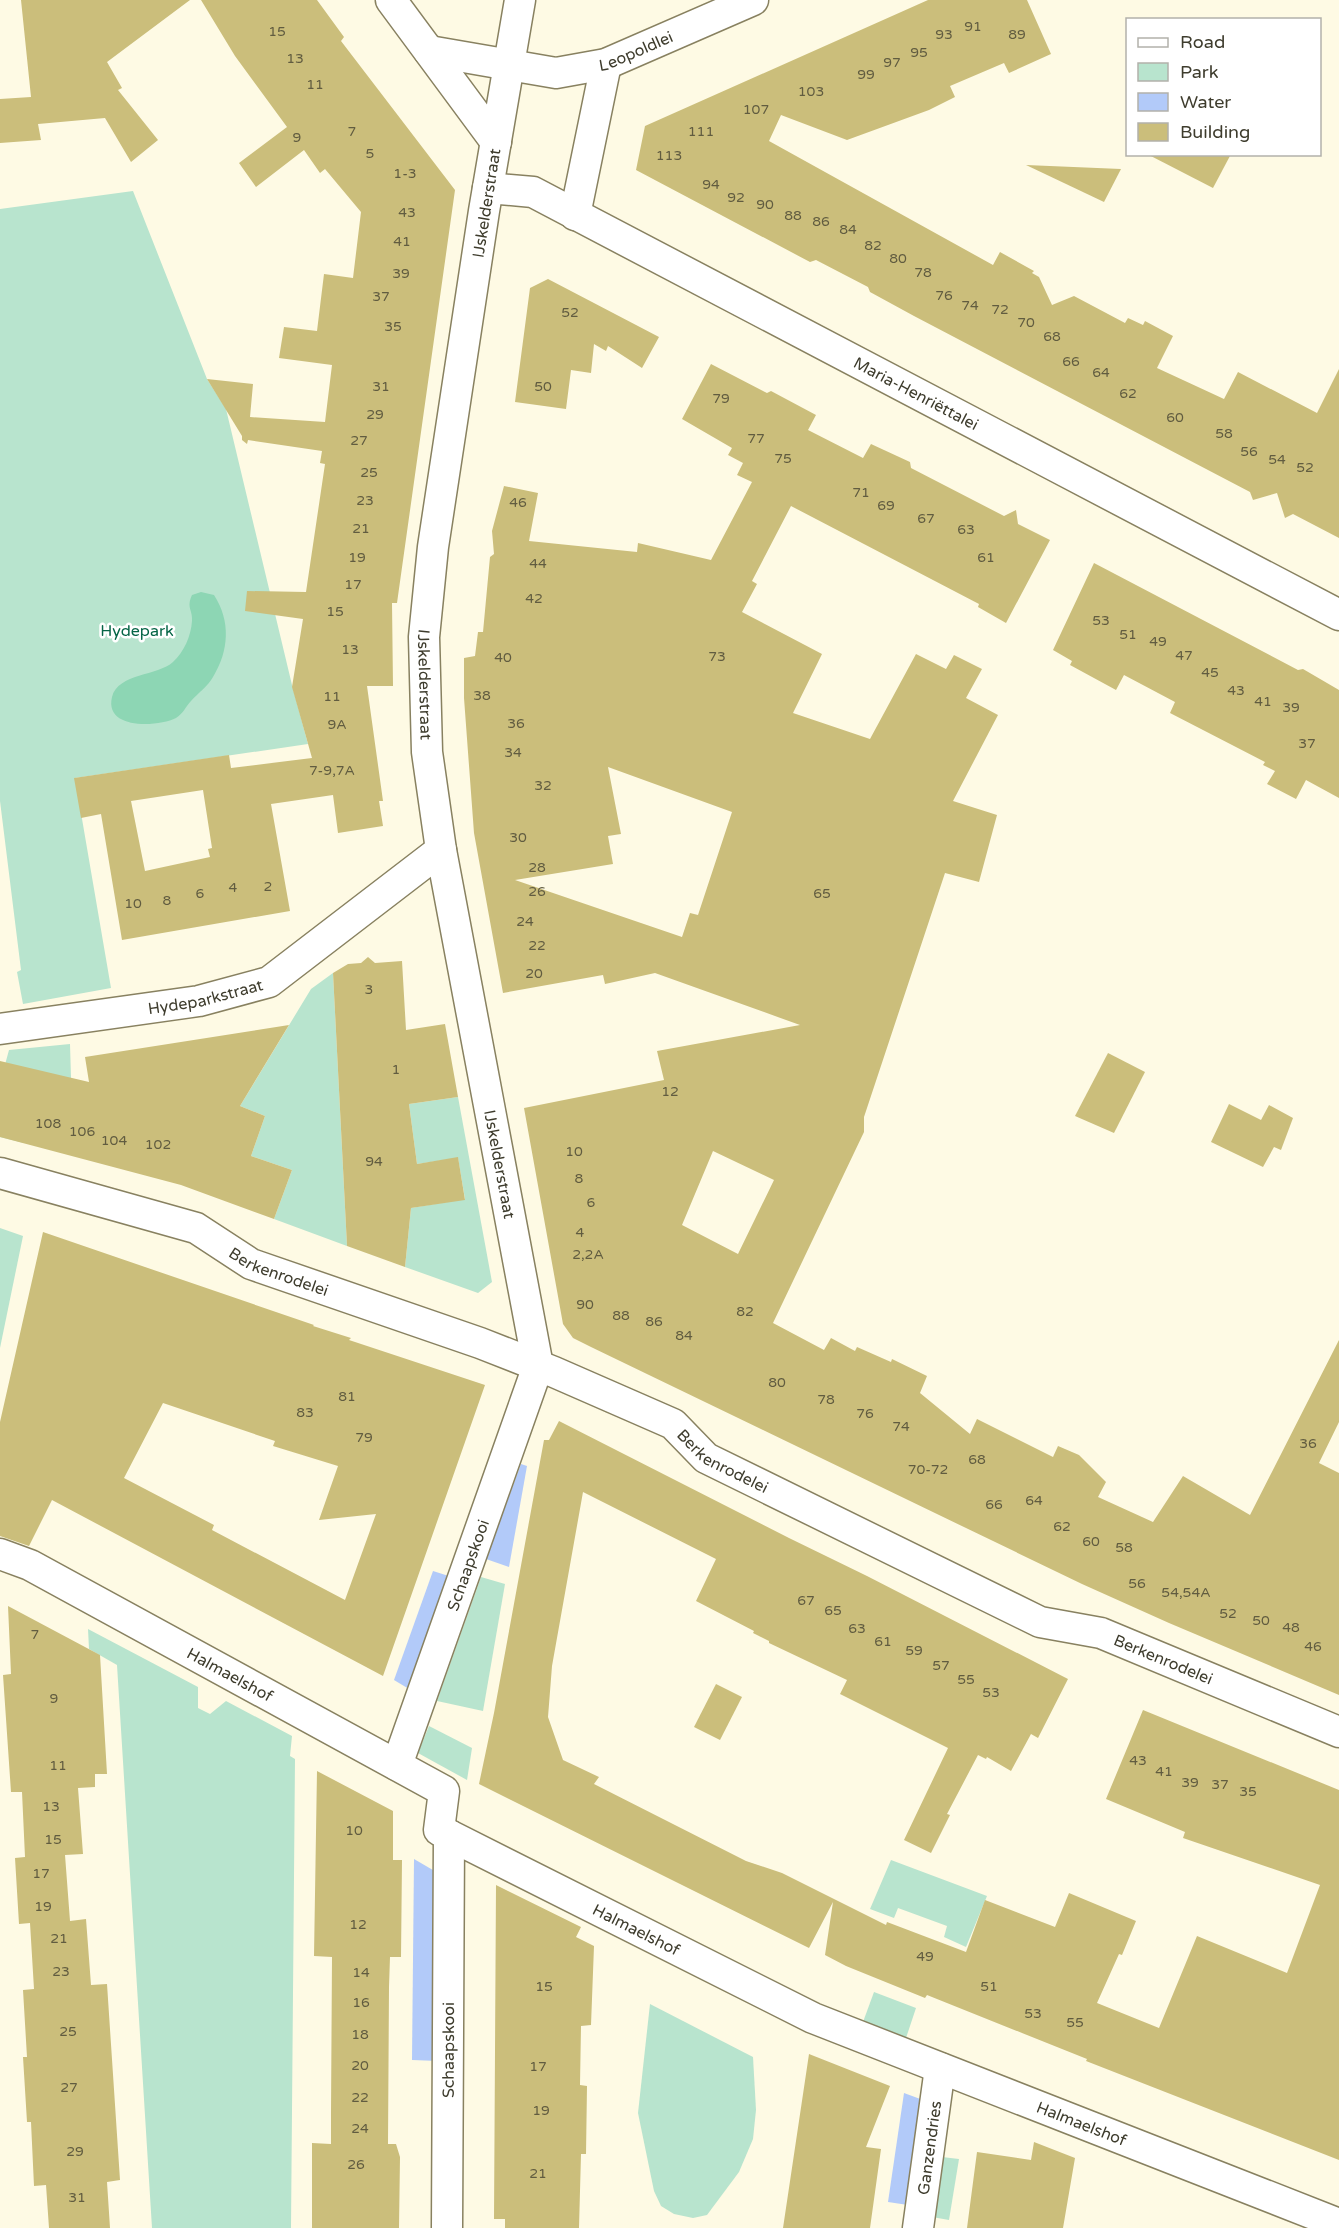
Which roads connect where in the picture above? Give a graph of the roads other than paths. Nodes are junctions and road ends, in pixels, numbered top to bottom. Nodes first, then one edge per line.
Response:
1 (391, 0) edge
2 (520, 0) edge
3 (753, 0) edge
4 (429, 51) junction
5 (606, 64) junction
6 (509, 65) junction
7 (496, 142) junction
8 (488, 188) junction
9 (575, 215) junction
10 (1339, 615) edge
11 (441, 850) junction
12 (0, 1029) edge
13 (0, 1173) edge
14 (538, 1366) junction
15 (0, 1554) edge
16 (1339, 1732) edge
17 (397, 1765) junction
18 (449, 1835) junction
19 (940, 2068) junction
20 (1339, 2224) edge
21 (447, 2228) edge
22 (918, 2228) edge

1 - 4 street
2 - 6 street, IJskelderstraat
3 - 5 street, Leopoldlei
4 - 6 street, Leopoldlei
4 - 7 street
5 - 6 street, Leopoldlei
5 - 9 street
6 - 7 street, IJskelderstraat
7 - 8 street, IJskelderstraat
8 - 9 street, Maria-Henriëttalei
8 - 11 street, IJskelderstraat
9 - 10 street, Maria-Henriëttalei
11 - 12 street, Hydeparkstraat
11 - 14 street, IJskelderstraat
13 - 14 street, Berkenrodelei
14 - 16 street, Berkenrodelei
14 - 17 street, Schaapskooi
15 - 17 street, Halmaelshof
17 - 18 street, Halmaelshof
18 - 19 street, Halmaelshof
18 - 21 street, Schaapskooi
19 - 20 street, Halmaelshof
19 - 22 street, Ganzendries

